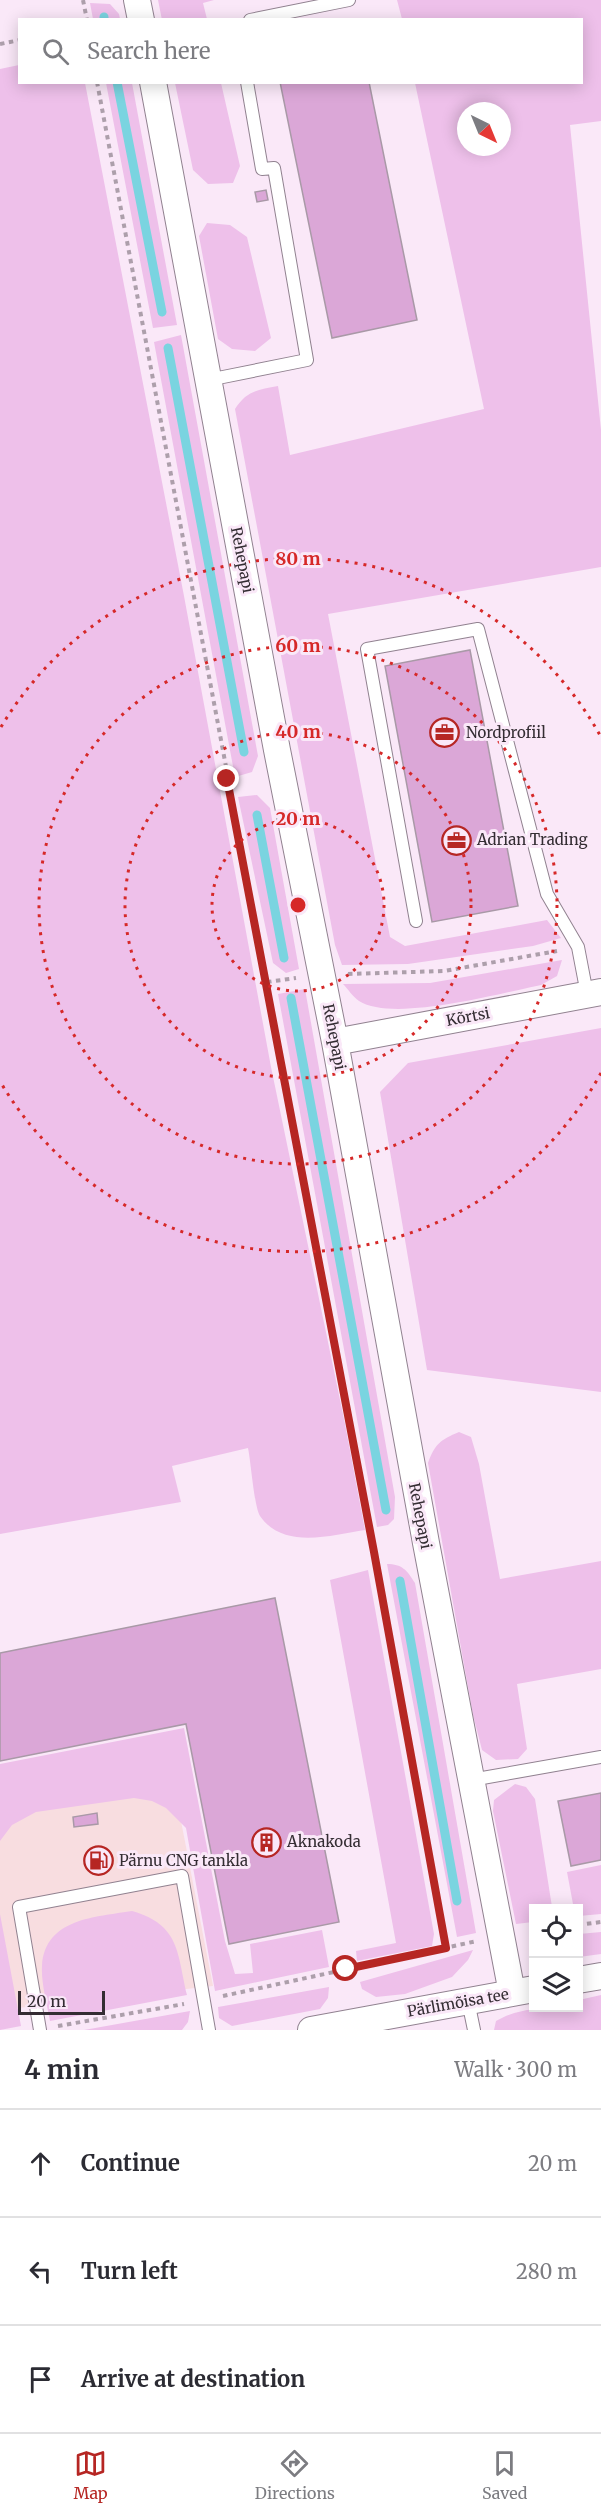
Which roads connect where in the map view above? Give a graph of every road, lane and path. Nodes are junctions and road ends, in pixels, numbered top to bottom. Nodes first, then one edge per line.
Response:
1 (83, 0) edge
2 (137, 0) edge
3 (349, 0) edge
4 (87, 18) edge
5 (141, 18) edge
6 (260, 18) edge
7 (18, 40) edge
8 (0, 44) edge
9 (97, 84) edge
10 (153, 84) edge
11 (247, 84) edge
12 (208, 380) junction
13 (416, 921) dead end
14 (578, 948) junction
15 (363, 975) dead end
16 (594, 993) edge
17 (335, 1042) junction
18 (601, 1757) edge
19 (471, 1780) junction
20 (601, 1922) edge
21 (583, 1924) edge
22 (471, 1942) dead end
23 (446, 1948) junction
24 (601, 1976) edge
25 (583, 1979) edge
26 (523, 1991) edge
27 (203, 2001) junction
28 (468, 2001) junction
29 (395, 2022) edge
30 (40, 2029) edge
31 (209, 2030) edge
32 (311, 2030) edge
33 (474, 2030) edge

1 - 4 path
2 - 5 street
3 - 6 lane
7 - 8 path
9 - 23 path
10 - 12 street, Rehepapi
11 - 12 lane
12 - 17 street, Rehepapi
13 - 14 lane
14 - 15 path
14 - 16 lane
16 - 17 street, Kõrtsi
17 - 19 street, Rehepapi
18 - 19 lane
19 - 26 street, Rehepapi
20 - 21 path
22 - 23 path
23 - 27 path
24 - 25 street
26 - 28 street, Pärlimõisa tee
27 - 30 path
27 - 30 lane
27 - 31 lane
28 - 29 street, Pärlimõisa tee
28 - 33 lane
29 - 32 street, Pärlimõisa tee

